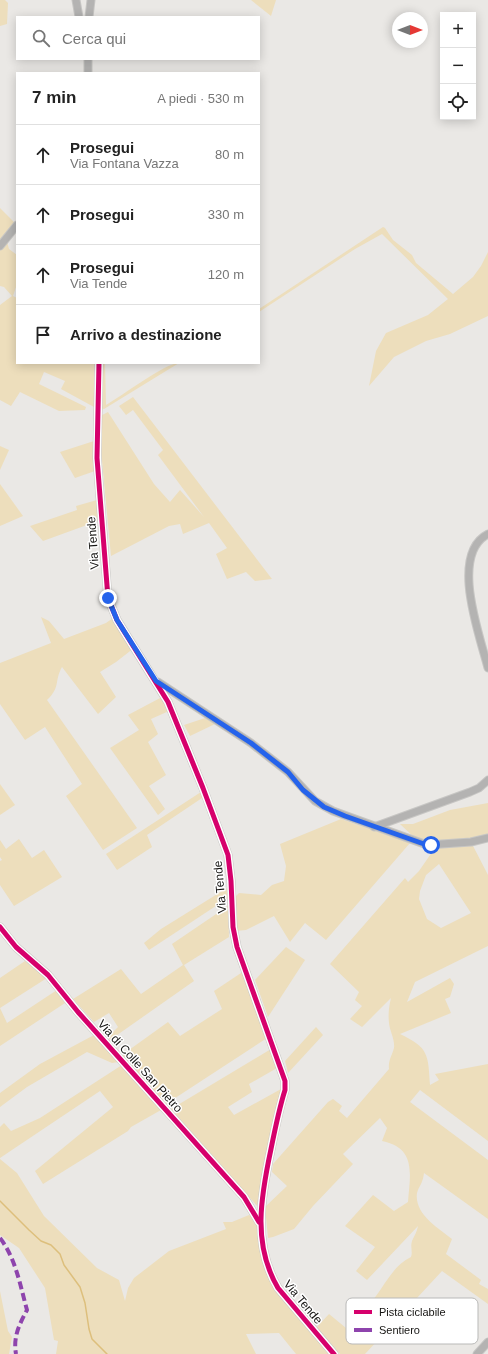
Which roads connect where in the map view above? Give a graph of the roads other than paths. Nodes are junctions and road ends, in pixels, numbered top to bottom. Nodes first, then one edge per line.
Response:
1 (76, 0) edge
2 (91, 0) edge
3 (79, 16) edge
4 (89, 16) edge
5 (88, 60) edge
6 (88, 72) edge
7 (16, 227) edge
8 (0, 246) edge
9 (100, 364) edge
10 (488, 534) edge
11 (488, 668) edge
12 (156, 681) junction
13 (488, 780) edge
14 (374, 827) junction
15 (488, 838) edge
16 (0, 927) edge
17 (260, 1224) junction
18 (488, 1342) edge
19 (334, 1354) edge
20 (477, 1354) edge

1 - 3 street
2 - 4 street
5 - 6 street
7 - 8 street
9 - 12 street, Via Tende
10 - 11 street
12 - 14 street
12 - 17 street, Via Tende
13 - 14 street
14 - 15 street
16 - 17 street, Via di Colle San Pietro
17 - 19 street, Via Tende
18 - 20 street

